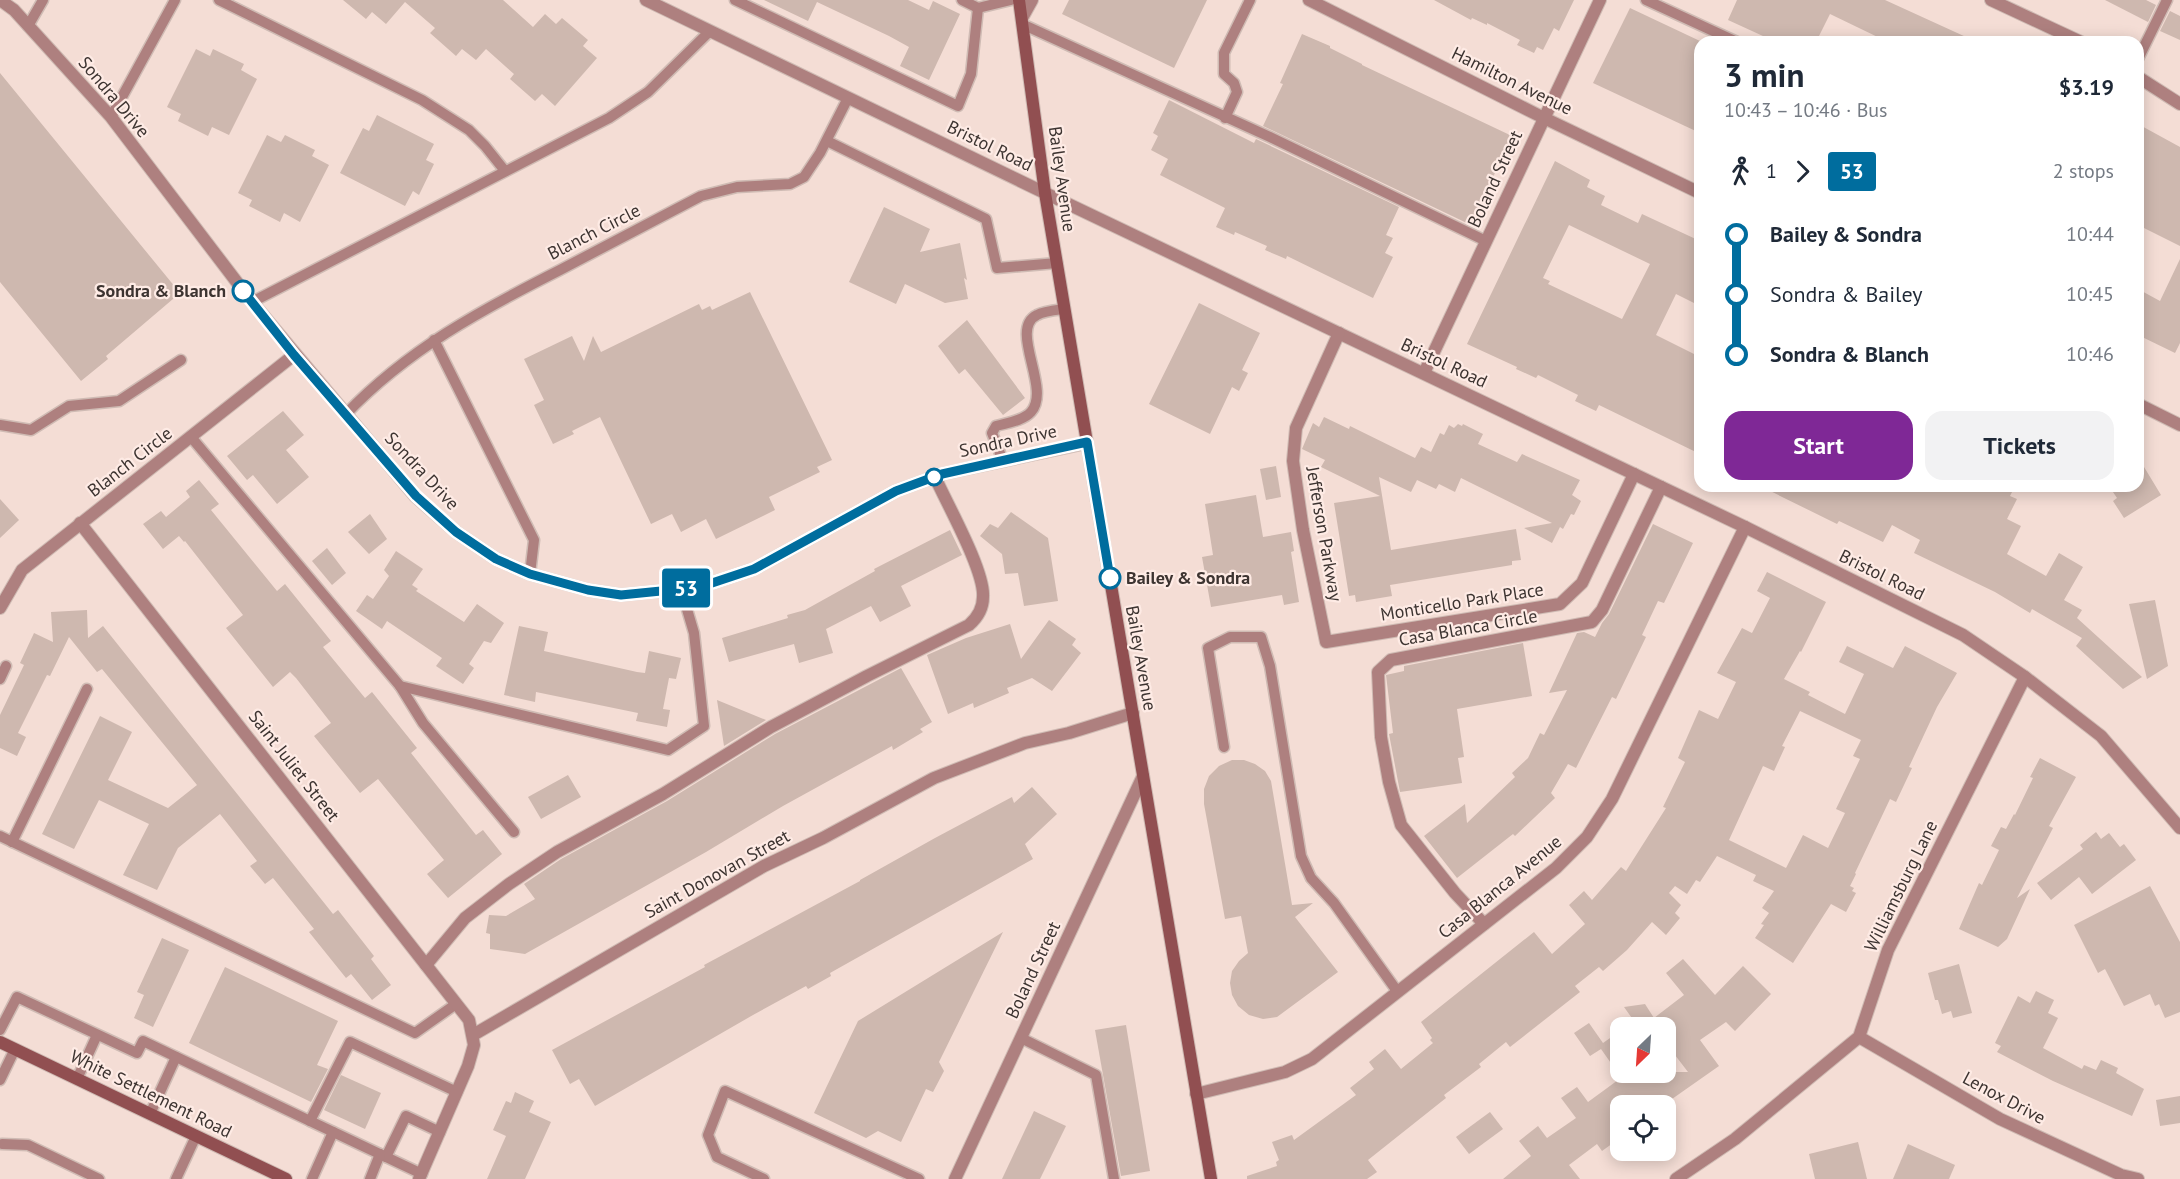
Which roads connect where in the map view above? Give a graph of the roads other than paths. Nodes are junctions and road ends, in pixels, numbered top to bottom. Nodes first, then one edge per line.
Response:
1 (0, 0) edge
2 (44, 0) edge
3 (175, 0) edge
4 (219, 0) edge
5 (646, 0) edge
6 (735, 0) edge
7 (962, 0) edge
8 (1011, 0) edge
9 (1019, 0) edge
10 (1032, 0) edge
11 (1250, 0) edge
12 (1309, 0) edge
13 (1600, 0) edge
14 (1646, 0) edge
15 (1991, 0) edge
16 (2167, 0) edge
17 (978, 8) junction
18 (1023, 21) junction
19 (28, 26) junction
20 (710, 31) junction
21 (1724, 36) edge
22 (2068, 36) edge
23 (2144, 47) edge
24 (2144, 82) edge
25 (848, 98) junction
26 (2180, 104) edge
27 (111, 117) junction
28 (1225, 118) junction
29 (1544, 118) junction
30 (827, 141) junction
31 (505, 171) junction
32 (1694, 190) edge
33 (1045, 193) junction
34 (1486, 241) junction
35 (1057, 262) junction
36 (252, 302) junction
37 (1064, 309) junction
38 (1340, 333) junction
39 (434, 340) junction
40 (294, 355) junction
41 (181, 360) dead end
42 (1424, 374) junction
43 (2144, 407) edge
44 (346, 414) junction
45 (0, 424) edge
46 (2180, 425) edge
47 (191, 437) junction
48 (1087, 442) junction
49 (1003, 461) junction
50 (1634, 474) junction
51 (935, 477) junction
52 (1661, 487) junction
53 (80, 523) junction
54 (1745, 527) junction
55 (530, 574) junction
56 (681, 589) junction
57 (0, 608) edge
58 (1326, 642) joint
59 (6, 666) dead end
60 (2025, 677) junction
61 (0, 679) edge
62 (399, 686) junction
63 (87, 689) dead end
64 (1132, 713) junction
65 (1224, 747) dead end
66 (1143, 776) junction
67 (2180, 828) edge
68 (514, 832) dead end
69 (0, 836) edge
70 (12, 842) junction
71 (1484, 924) junction
72 (426, 965) junction
73 (1397, 991) junction
74 (456, 1004) junction
75 (0, 1030) edge
76 (98, 1035) junction
77 (473, 1035) junction
78 (1859, 1037) junction
79 (1021, 1038) junction
80 (0, 1042) edge
81 (15, 1049) junction
82 (176, 1056) junction
83 (77, 1079) junction
84 (0, 1080) edge
85 (457, 1092) junction
86 (1196, 1094) junction
87 (150, 1114) junction
88 (310, 1121) junction
89 (333, 1132) junction
90 (440, 1132) junction
91 (196, 1136) junction
92 (1, 1145) edge
93 (383, 1156) junction
94 (420, 1177) edge
95 (99, 1179) edge
96 (176, 1179) edge
97 (286, 1179) edge
98 (312, 1179) edge
99 (369, 1179) edge
100 (764, 1179) edge
101 (919, 1179) edge
102 (955, 1179) edge
103 (1114, 1179) edge
104 (1211, 1179) edge
105 (1676, 1179) edge
106 (2138, 1179) edge

1 - 19 street, Sondra Drive
2 - 19 lane
3 - 27 lane
4 - 31 lane
5 - 20 street, Bristol Road
6 - 17 lane
7 - 17 lane
8 - 17 lane
9 - 18 street, Bailey Avenue
10 - 18 street
11 - 28 lane
12 - 29 street, Hamilton Avenue
13 - 29 street, Boland Street
14 - 21 lane
15 - 22 street
16 - 23 lane
18 - 28 lane
18 - 33 street, Bailey Avenue
19 - 27 street, Sondra Drive
20 - 25 street, Bristol Road
20 - 31 lane
24 - 26 street
25 - 30 lane, Blanch Circle
25 - 33 street, Bristol Road
27 - 36 street, Sondra Drive
28 - 34 lane
29 - 32 street, Hamilton Avenue
29 - 34 street, Boland Street
30 - 35 lane
30 - 39 lane, Blanch Circle
31 - 36 lane
33 - 35 street, Bailey Avenue
33 - 38 street, Bristol Road
34 - 42 street, Boland Street
35 - 37 street, Bailey Avenue
36 - 40 street, Sondra Drive
37 - 48 street, Bailey Avenue
37 - 49 lane
38 - 42 street, Bristol Road
38 - 58 street, Jefferson Parkway
39 - 44 lane, Blanch Circle
39 - 55 lane
40 - 44 street, Sondra Drive
40 - 47 street, Blanch Circle
41 - 45 lane
42 - 50 street, Bristol Road
43 - 46 street
44 - 55 street, Sondra Drive
47 - 53 street, Blanch Circle
47 - 62 lane
48 - 49 street, Sondra Drive
48 - 64 street, Bailey Avenue
49 - 51 street, Sondra Drive
50 - 52 street, Bristol Road
50 - 58 street, Monticello Park Place
51 - 56 street, Sondra Drive
51 - 72 street
52 - 54 street, Bristol Road
52 - 71 street, Casa Blanca Circle
53 - 57 street, Blanch Circle
53 - 72 street, Saint Juliet Street
54 - 60 street, Bristol Road
54 - 71 street, Casa Blanca Avenue
55 - 56 street, Sondra Drive
56 - 62 lane
59 - 61 lane
60 - 67 street, Bristol Road
60 - 78 street, Williamsburg Lane
62 - 68 lane
63 - 70 lane
64 - 66 street, Bailey Avenue
64 - 77 street, Saint Donovan Street
65 - 73 lane
66 - 79 street, Boland Street
66 - 86 street, Bailey Avenue
69 - 70 lane
70 - 74 lane
71 - 73 street, Casa Blanca Avenue
72 - 74 street, Saint Juliet Street
73 - 86 street, Casa Blanca Avenue
74 - 77 street, Saint Juliet Street
75 - 76 lane
76 - 82 lane
76 - 83 lane
77 - 85 street
78 - 105 street
78 - 106 street, Lenox Drive
79 - 102 street, Boland Street
79 - 103 lane
80 - 81 street, White Settlement Road
81 - 83 street, White Settlement Road
81 - 84 lane
82 - 87 lane
82 - 88 lane
83 - 87 street, White Settlement Road
85 - 88 lane
85 - 90 street
86 - 104 street, Bailey Avenue
87 - 91 street, White Settlement Road
88 - 89 lane
89 - 93 lane
89 - 98 lane
90 - 93 lane
90 - 94 street
91 - 96 lane
91 - 97 street, White Settlement Road
92 - 95 lane
93 - 94 lane
93 - 99 lane
100 - 101 lane

